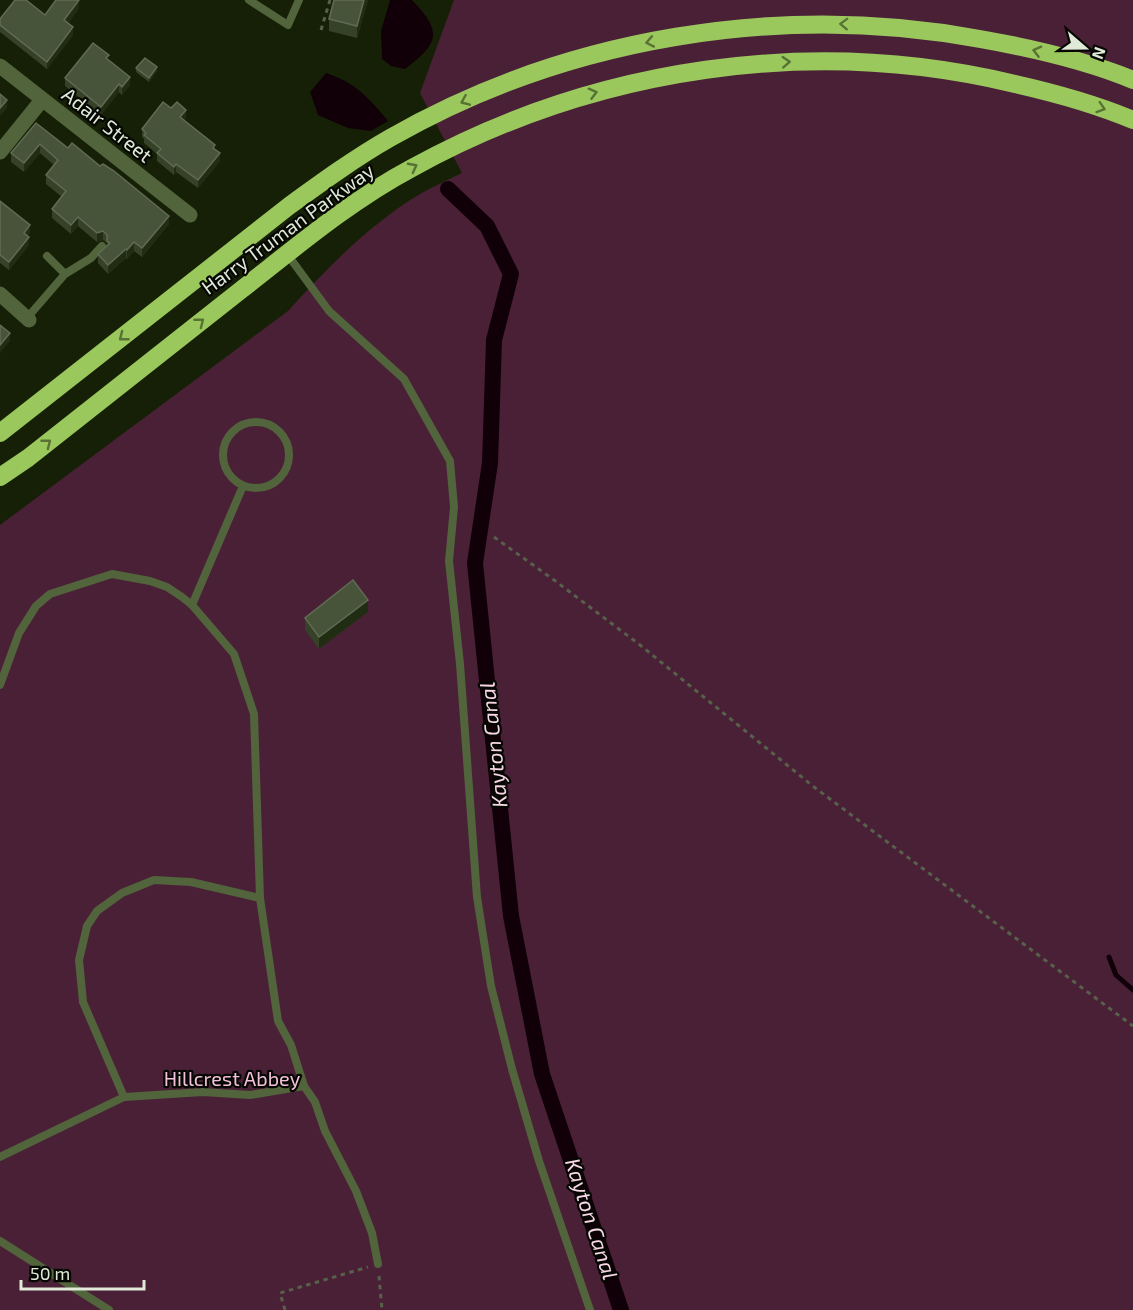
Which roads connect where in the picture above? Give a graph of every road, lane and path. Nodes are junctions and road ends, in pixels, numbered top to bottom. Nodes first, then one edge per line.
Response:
1 (249, 0) edge
2 (298, 0) edge
3 (330, 0) edge
4 (321, 30) dead end
5 (0, 66) edge
6 (1133, 80) edge
7 (42, 100) junction
8 (1133, 120) edge
9 (0, 152) edge
10 (190, 215) dead end
11 (102, 246) dead end
12 (286, 254) junction
13 (47, 256) dead end
14 (65, 274) junction
15 (0, 294) edge
16 (28, 319) joint
17 (0, 433) edge
18 (0, 477) edge
19 (243, 486) junction
20 (494, 537) dead end
21 (192, 605) junction
22 (0, 685) edge
23 (260, 898) junction
24 (1133, 1026) edge
25 (304, 1086) junction
26 (124, 1097) junction
27 (0, 1157) edge
28 (0, 1241) edge
29 (378, 1264) junction
30 (109, 1310) edge
31 (285, 1310) edge
32 (382, 1310) edge
33 (590, 1310) edge

1 - 2 lane
3 - 4 path
5 - 7 street, Adair Street
6 -> 17 highway, Harry Truman Parkway
7 - 9 street
7 - 10 street, Adair Street
12 -> 8 highway, Harry Truman Parkway
11 - 14 lane
18 -> 12 highway, Harry Truman Parkway
12 - 33 lane
13 - 14 lane
14 - 16 lane
15 - 16 street
19 - 19 lane
19 - 21 lane
20 - 24 path
21 - 22 lane
21 - 23 lane
23 - 25 lane
23 - 26 lane
25 - 26 lane
25 - 29 lane
26 - 27 lane
28 - 30 lane
29 - 31 path
29 - 32 path

